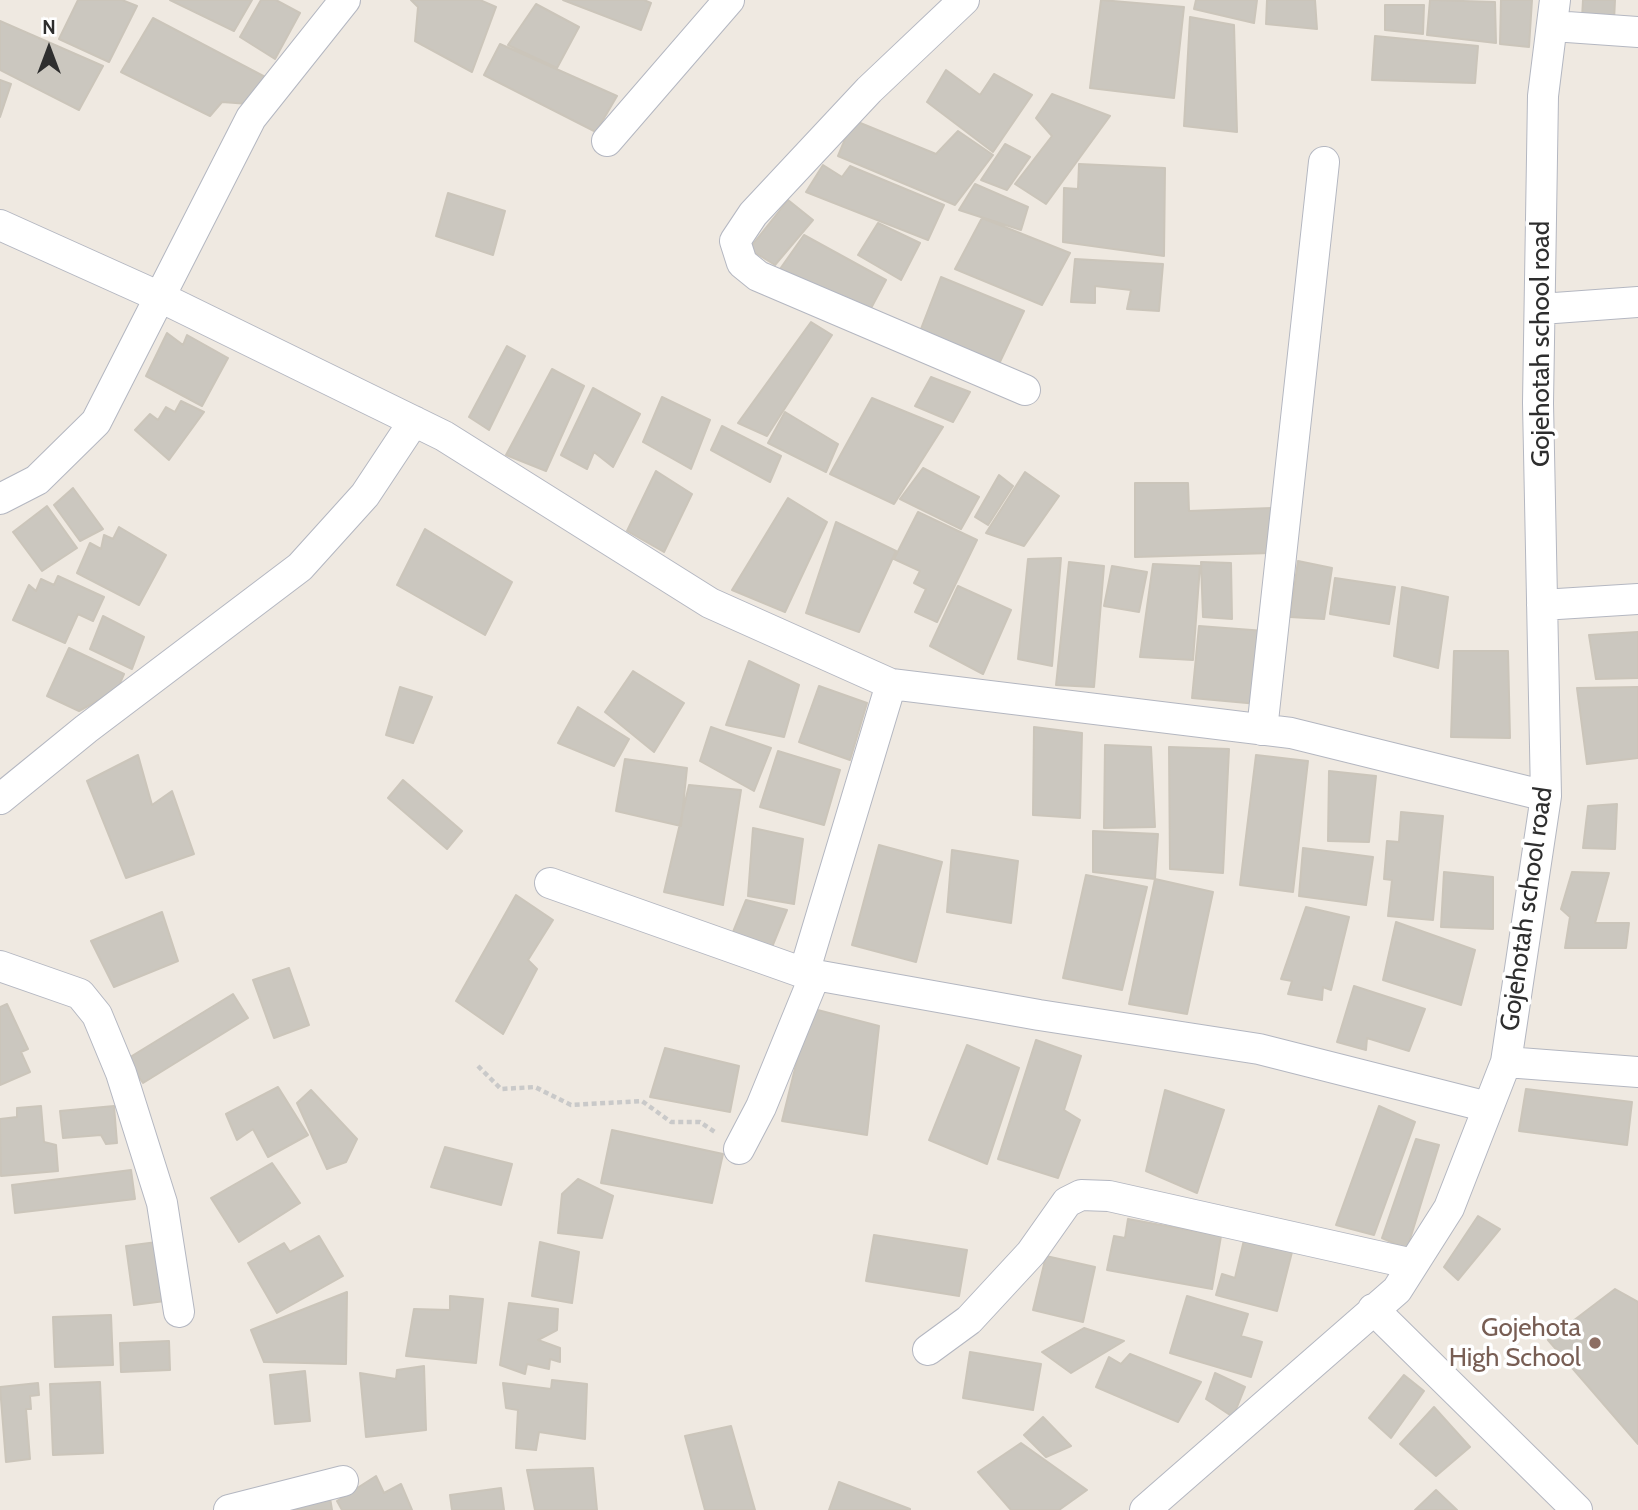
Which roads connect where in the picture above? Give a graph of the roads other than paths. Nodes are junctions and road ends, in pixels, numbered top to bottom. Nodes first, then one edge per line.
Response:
1 (345, 0) edge
2 (729, 0) edge
3 (964, 0) edge
4 (1554, 13) edge
5 (1638, 32) edge
6 (607, 141) dead end
7 (1324, 162) dead end
8 (0, 225) edge
9 (160, 297) junction
10 (1638, 302) edge
11 (1541, 309) junction
12 (1025, 390) dead end
13 (414, 421) junction
14 (0, 499) edge
15 (1638, 599) edge
16 (1542, 605) junction
17 (891, 684) junction
18 (1262, 730) junction
19 (1546, 796) junction
20 (0, 799) edge
21 (550, 883) dead end
22 (0, 965) edge
23 (810, 974) junction
24 (1506, 1062) junction
25 (1638, 1072) edge
26 (1488, 1107) junction
27 (739, 1149) road end
28 (1413, 1264) junction
29 (1373, 1310) junction
30 (179, 1312) dead end
31 (928, 1350) dead end
32 (343, 1481) dead end
33 (229, 1510) edge
34 (1144, 1510) edge
35 (1577, 1510) edge

1 - 9 street
2 - 6 street
3 - 12 street
4 - 5 street
4 - 11 street, Gojehotah school road
7 - 18 street
8 - 9 street
9 - 13 street
9 - 14 street
10 - 11 street
11 - 16 street, Gojehotah school road
13 - 17 street
13 - 20 street
15 - 16 street
16 - 19 street, Gojehotah school road
17 - 18 street
17 - 23 street
18 - 19 street
19 - 24 street, Gojehotah school road
21 - 23 street
22 - 30 street
23 - 26 street
23 - 27 street
24 - 25 street
24 - 26 street, Gojehotah school road
26 - 28 street, Gojehotah school road
28 - 29 street, Gojehotah school road
28 - 31 street
29 - 34 street, Gojehotah school road
29 - 35 street
32 - 33 street

